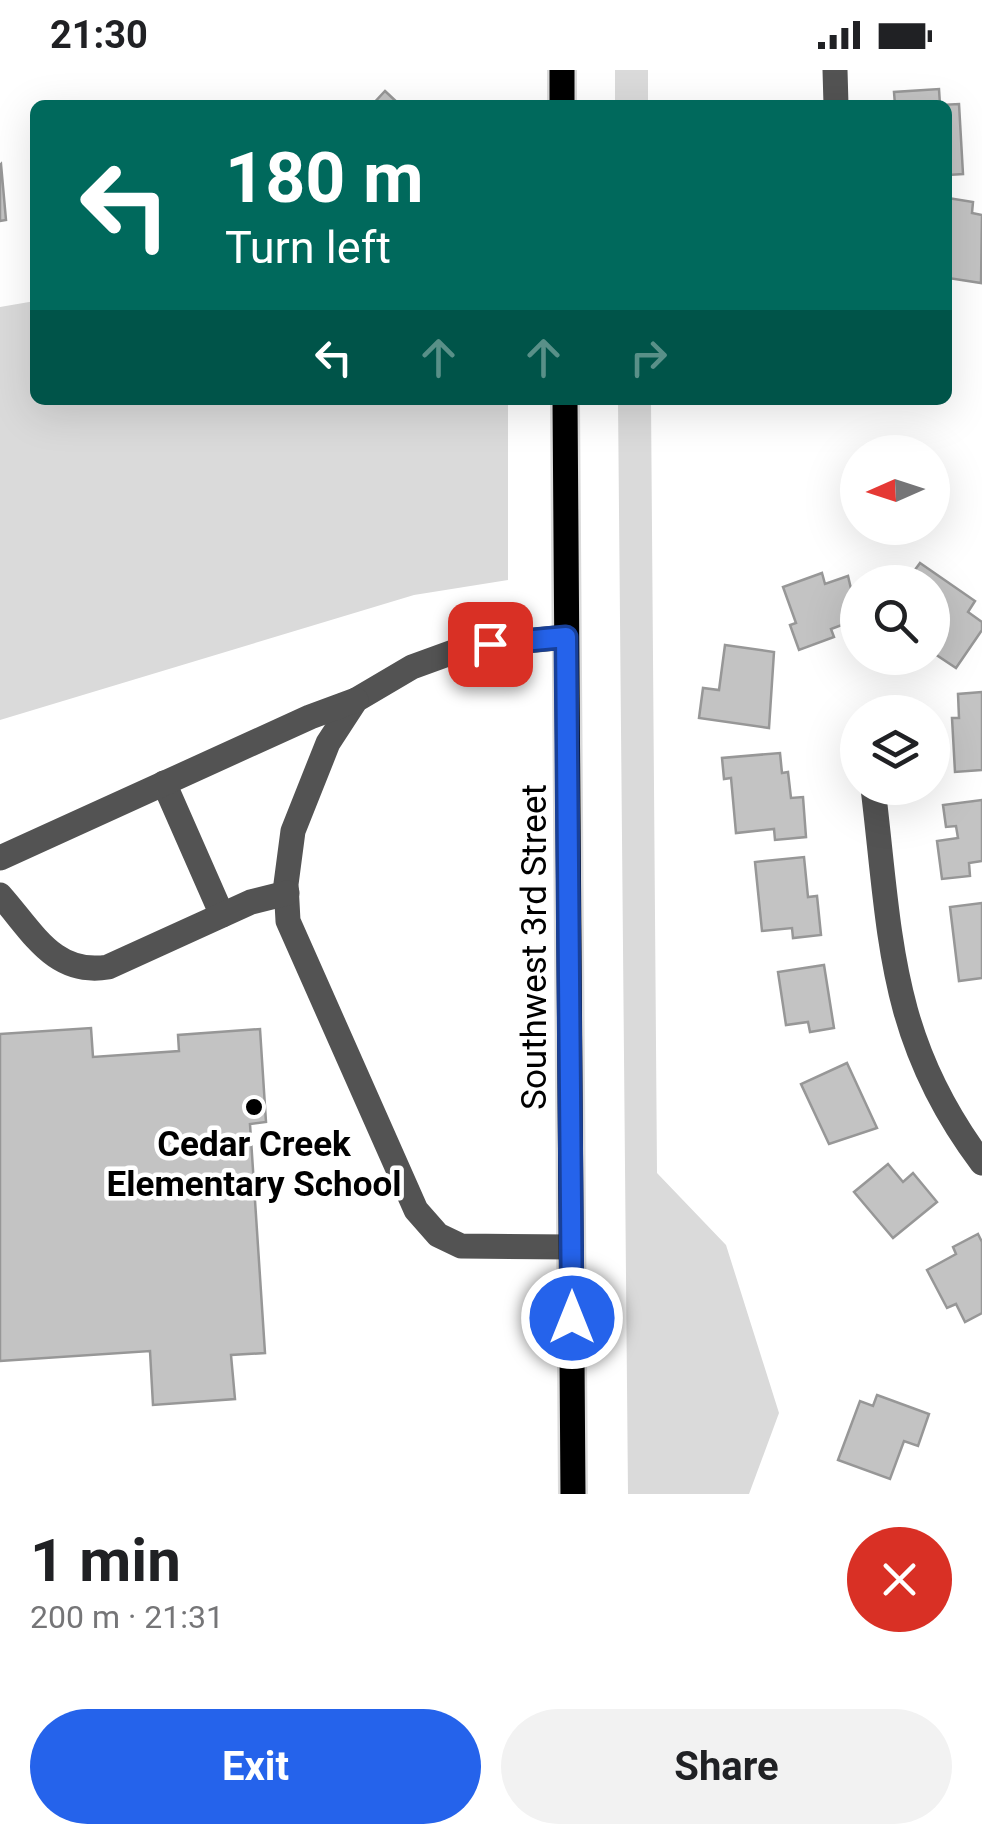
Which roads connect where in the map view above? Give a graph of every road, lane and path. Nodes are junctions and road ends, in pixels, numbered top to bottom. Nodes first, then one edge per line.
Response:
1 (562, 70) edge
2 (835, 70) edge
3 (562, 100) edge
4 (836, 100) edge
5 (565, 405) edge
6 (566, 637) junction
7 (356, 700) junction
8 (164, 783) junction
9 (875, 805) edge
10 (0, 858) edge
11 (286, 893) junction
12 (0, 895) edge
13 (222, 915) junction
14 (982, 1164) edge
15 (572, 1248) junction
16 (573, 1494) edge

1 - 3 main road
2 - 4 street
5 - 6 main road, Southwest 3rd Street
6 - 7 street
6 - 15 main road, Southwest 3rd Street
7 - 8 street
7 - 11 street
8 - 10 street
8 - 13 street
9 - 14 street
11 - 13 street
11 - 15 street
12 - 13 street
15 - 16 main road, Southwest 3rd Street

